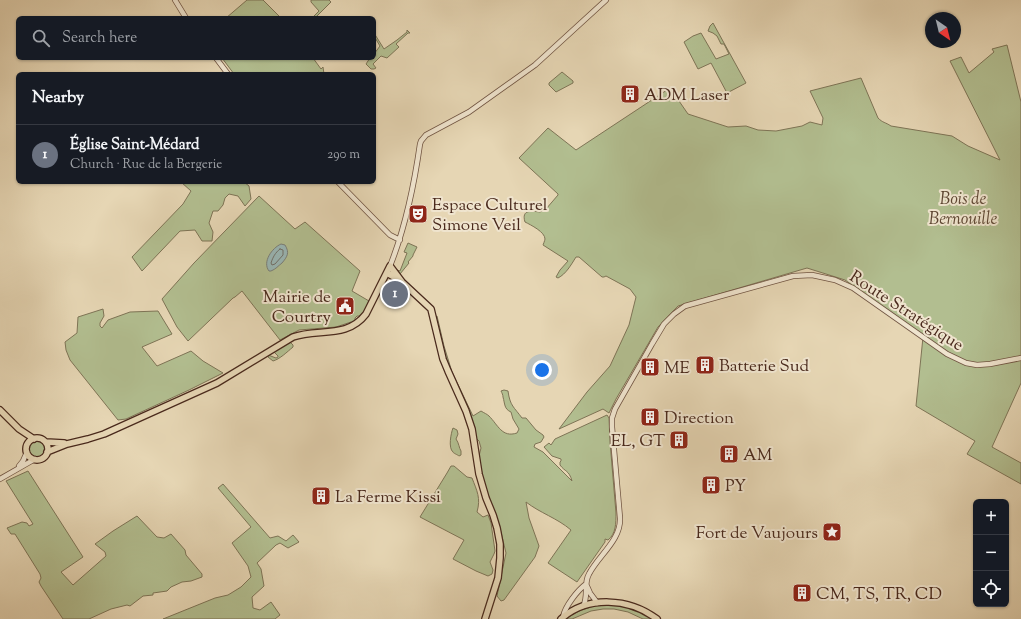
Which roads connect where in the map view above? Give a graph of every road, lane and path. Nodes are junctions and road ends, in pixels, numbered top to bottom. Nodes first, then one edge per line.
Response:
1 (175, 0) edge
2 (606, 0) edge
3 (185, 16) edge
4 (218, 60) edge
5 (226, 72) edge
6 (340, 184) edge
7 (400, 240) junction
8 (390, 266) junction
9 (387, 273) junction
10 (402, 282) junction
11 (1020, 358) edge
12 (0, 410) edge
13 (19, 429) junction
14 (34, 439) junction
15 (46, 442) junction
16 (67, 444) junction
17 (27, 445) junction
18 (27, 452) junction
19 (47, 452) junction
20 (35, 459) junction
21 (17, 469) junction
22 (0, 479) edge
23 (586, 584) junction
24 (586, 594) junction
25 (595, 603) junction
26 (584, 606) junction
27 (562, 618) edge
28 (485, 619) edge
29 (657, 619) edge

1 - 3 street
2 - 7 street
4 - 5 street
6 - 7 street
7 - 8 street
8 - 9 main road
8 - 10 main road
9 - 10 main road
9 - 16 main road
10 - 28 main road
11 - 23 street, Route Stratégique
12 - 13 main road
13 - 14 main road
13 - 17 main road
14 - 15 main road
14 - 17 main road
15 - 16 main road
15 - 19 main road
16 - 19 main road
17 - 18 main road
18 - 20 main road
18 - 21 street
19 - 20 main road
20 - 21 street
21 - 22 street
23 - 24 street, Route Stratégique
23 - 25 street
23 - 27 street
24 - 25 street
24 - 26 street, Route Stratégique
25 - 26 main road
25 - 29 main road
26 - 27 main road

